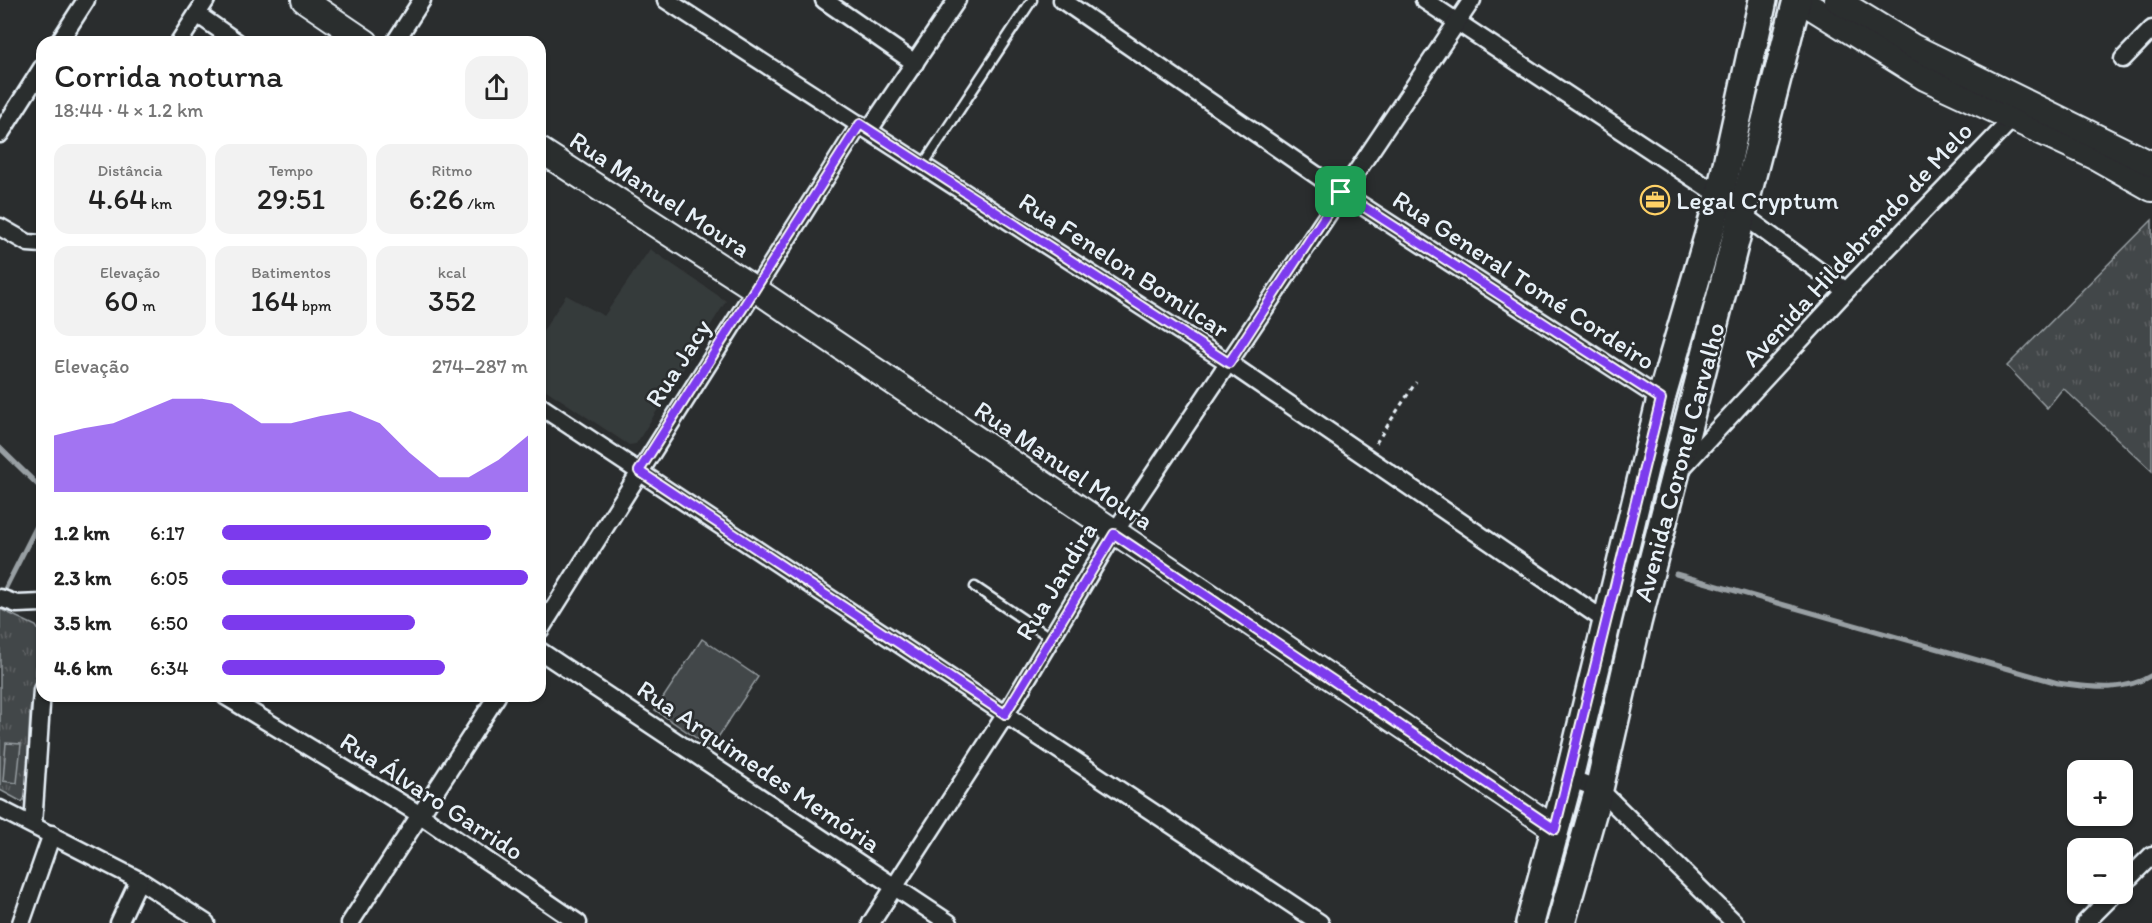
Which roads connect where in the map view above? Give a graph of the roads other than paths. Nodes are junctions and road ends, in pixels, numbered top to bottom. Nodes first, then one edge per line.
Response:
1 (86, 0) edge
2 (304, 0) edge
3 (422, 0) edge
4 (666, 0) edge
5 (825, 0) edge
6 (957, 0) edge
7 (1032, 0) edge
8 (1062, 0) edge
9 (1425, 0) edge
10 (1472, 0) edge
11 (1763, 0) edge
12 (1798, 0) edge
13 (1837, 0) edge
14 (202, 7) edge
15 (1457, 21) junction
16 (2152, 29) edge
17 (63, 36) edge
18 (183, 36) edge
19 (231, 36) edge
20 (357, 36) edge
21 (399, 36) edge
22 (2123, 59) dead end
23 (915, 63) junction
24 (36, 77) edge
25 (2028, 102) junction
26 (2011, 120) junction
27 (865, 128) junction
28 (0, 134) edge
29 (546, 154) edge
30 (2152, 164) edge
31 (923, 165) junction
32 (2152, 189) edge
33 (1341, 192) junction
34 (1720, 196) junction
35 (1743, 215) junction
36 (0, 227) edge
37 (35, 244) edge
38 (755, 289) junction
39 (1846, 291) junction
40 (1229, 363) junction
41 (1661, 399) junction
42 (546, 410) edge
43 (639, 471) junction
44 (1676, 475) junction
45 (1114, 534) junction
46 (975, 586) dead end
47 (3, 599) edge
48 (36, 603) edge
49 (1608, 618) junction
50 (546, 620) edge
51 (1051, 638) junction
52 (546, 655) edge
53 (41, 702) edge
54 (235, 702) edge
55 (493, 702) edge
56 (1005, 714) junction
57 (1569, 778) junction
58 (1599, 789) junction
59 (0, 809) edge
60 (420, 814) junction
61 (33, 825) junction
62 (1555, 829) junction
63 (51, 834) junction
64 (2152, 855) edge
65 (2133, 874) edge
66 (139, 880) junction
67 (894, 886) junction
68 (2104, 904) edge
69 (21, 923) edge
70 (119, 923) edge
71 (206, 923) edge
72 (350, 923) edge
73 (578, 923) edge
74 (871, 923) edge
75 (950, 923) edge
76 (1320, 923) edge
77 (1530, 923) edge
78 (1561, 923) edge
79 (1735, 923) edge
80 (2085, 923) edge

1 - 17 street
2 - 20 street
3 - 21 street
4 - 27 street, Rua Fenelon Bomilcar
5 - 23 street
6 - 23 street, Rua Jacy
7 - 31 lane
8 - 33 street, Rua General Tomé Cordeiro
9 - 15 street
10 - 15 street, Rua Jandira
11 - 34 main road, Avenida Coronel Carvalho
12 - 26 street
12 - 35 main road, Avenida Coronel Carvalho
13 - 25 street
14 - 18 street
14 - 19 street
15 - 33 street, Rua Jandira
15 - 34 street
16 - 22 street
23 - 27 street, Rua Jacy
24 - 28 street
25 - 26 street, Avenida Hildebrando de Melo
25 - 30 street
26 - 32 street
26 - 39 street, Avenida Hildebrando de Melo
27 - 31 street, Rua Fenelon Bomilcar
27 - 38 street, Rua Jacy
29 - 38 street, Rua Manuel Moura
31 - 40 street, Rua Fenelon Bomilcar
33 - 40 street, Rua Jandira
33 - 41 street, Rua General Tomé Cordeiro
34 - 41 main road, Avenida Coronel Carvalho
35 - 39 street
35 - 44 main road, Avenida Coronel Carvalho
36 - 37 street
38 - 43 street, Rua Jacy
38 - 45 street, Rua Manuel Moura
39 - 44 street, Avenida Hildebrando de Melo
40 - 45 street, Rua Jandira
40 - 49 street, Rua Fenelon Bomilcar
41 - 49 main road, Avenida Coronel Carvalho
42 - 43 street
43 - 50 street, Rua Jacy
43 - 56 street
44 - 58 main road, Avenida Coronel Carvalho
45 - 51 street, Rua Jandira
45 - 62 street, Rua Manuel Moura
46 - 51 lane
47 - 48 street
49 - 57 main road, Avenida Coronel Carvalho
51 - 56 street, Rua Jandira
52 - 67 street, Rua Arquimedes Memória
53 - 61 street
54 - 60 street, Rua Álvaro Garrido
55 - 60 street
56 - 67 street, Rua Jandira
56 - 76 street
57 - 58 street
57 - 62 main road, Avenida Coronel Carvalho
58 - 78 main road, Avenida Coronel Carvalho
58 - 79 street
59 - 61 street
60 - 72 street
60 - 73 street, Rua Álvaro Garrido
61 - 63 street
62 - 77 main road, Avenida Coronel Carvalho
63 - 66 street
63 - 69 street
64 - 65 street
66 - 70 street
66 - 71 street
67 - 74 street, Rua Jandira
67 - 75 street, Rua Arquimedes Memória
68 - 80 street

